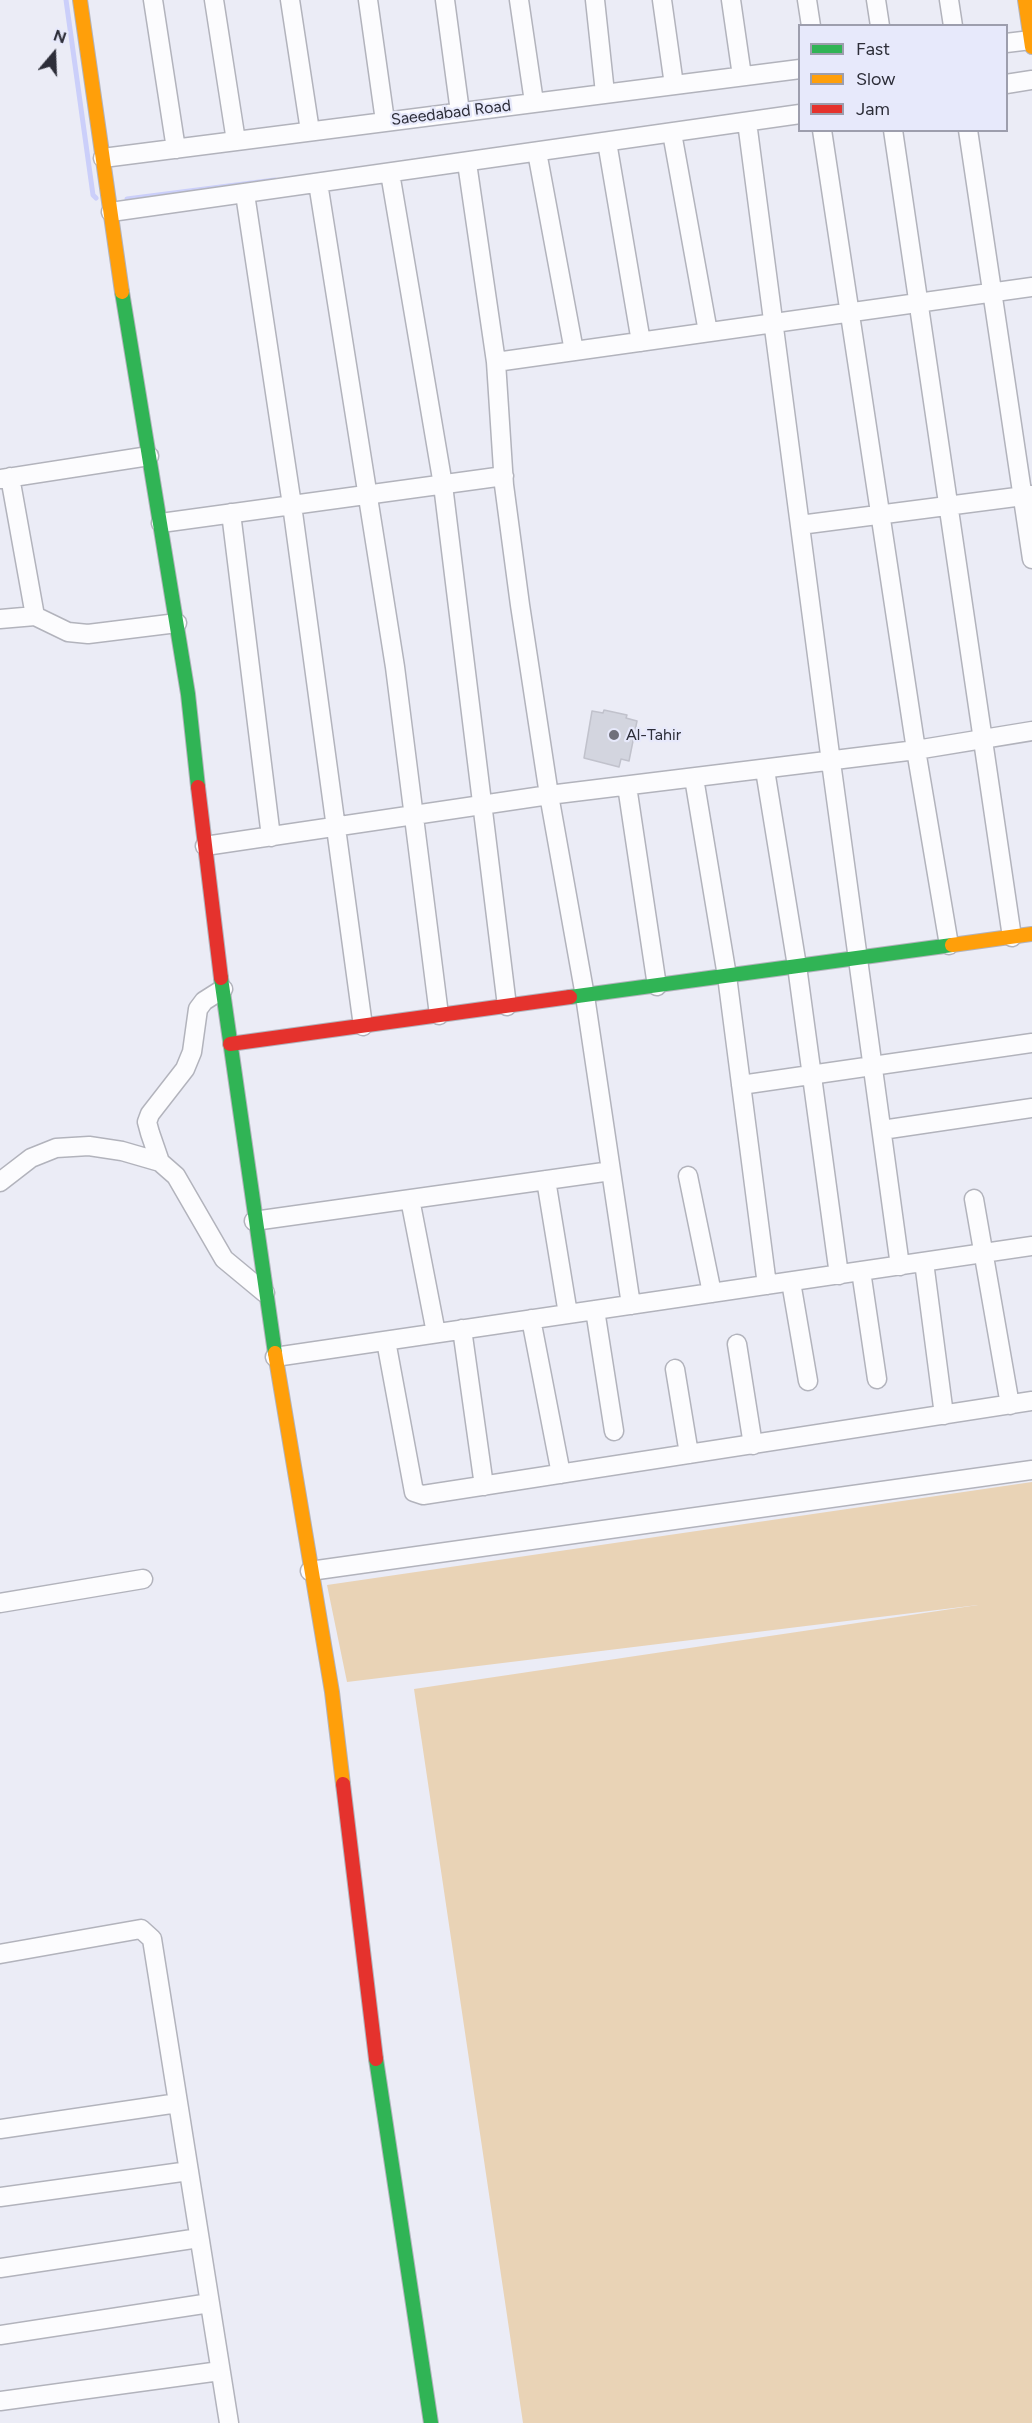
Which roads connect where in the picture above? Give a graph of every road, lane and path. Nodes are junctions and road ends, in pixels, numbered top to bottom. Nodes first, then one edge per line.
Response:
1 (80, 0) edge
2 (153, 0) edge
3 (214, 0) edge
4 (290, 0) edge
5 (368, 0) edge
6 (445, 0) edge
7 (519, 0) edge
8 (595, 0) edge
9 (662, 0) edge
10 (731, 0) edge
11 (807, 0) edge
12 (876, 0) edge
13 (949, 0) edge
14 (1025, 0) edge
15 (811, 24) edge
16 (879, 24) edge
17 (953, 24) edge
18 (1032, 42) edge
19 (1008, 43) edge
20 (798, 69) edge
21 (742, 76) junction
22 (1032, 80) edge
23 (1008, 84) edge
24 (674, 85) junction
25 (605, 93) junction
26 (534, 102) junction
27 (460, 112) junction
28 (798, 114) edge
29 (386, 121) junction
30 (747, 122) junction
31 (310, 131) junction
32 (822, 132) edge
33 (893, 132) edge
34 (968, 132) edge
35 (672, 133) junction
36 (236, 141) junction
37 (607, 142) junction
38 (176, 149) junction
39 (537, 152) junction
40 (104, 158) junction
41 (467, 163) junction
42 (390, 173) junction
43 (318, 183) junction
44 (245, 194) junction
45 (111, 212) junction
46 (1032, 286) edge
47 (992, 292) junction
48 (919, 302) junction
49 (850, 312) junction
50 (774, 322) junction
51 (708, 332) junction
52 (641, 342) junction
53 (574, 351) junction
54 (496, 362) junction
55 (149, 456) junction
56 (504, 476) junction
57 (5, 478) edge
58 (443, 485) junction
59 (366, 495) junction
60 (1027, 496) edge
61 (292, 505) junction
62 (948, 506) junction
63 (231, 513) junction
64 (880, 514) junction
65 (161, 523) junction
66 (800, 525) junction
67 (1032, 559) edge
68 (35, 616) junction
69 (0, 619) edge
70 (177, 622) junction
71 (1032, 731) edge
72 (982, 739) junction
73 (916, 750) junction
74 (831, 762) junction
75 (765, 770) junction
76 (694, 778) junction
77 (627, 786) junction
78 (549, 795) junction
79 (482, 805) junction
80 (414, 816) junction
81 (336, 827) junction
82 (271, 837) junction
83 (205, 846) junction
84 (1032, 934) edge
85 (1012, 937) junction
86 (949, 945) junction
87 (859, 958) junction
88 (797, 966) junction
89 (727, 976) junction
90 (657, 986) junction
91 (222, 989) junction
92 (585, 996) junction
93 (507, 1006) junction
94 (439, 1016) junction
95 (363, 1026) junction
96 (1032, 1043) edge
97 (230, 1044) junction
98 (873, 1066) junction
99 (812, 1075) junction
100 (741, 1085) junction
101 (1032, 1108) edge
102 (882, 1130) junction
103 (160, 1162) junction
104 (611, 1171) junction
105 (688, 1176) dead end
106 (546, 1180) junction
107 (0, 1182) edge
108 (410, 1199) junction
109 (974, 1199) dead end
110 (254, 1221) junction
111 (1032, 1246) edge
112 (982, 1254) junction
113 (924, 1262) junction
114 (900, 1266) junction
115 (861, 1271) junction
116 (839, 1275) junction
117 (791, 1281) junction
118 (767, 1285) junction
119 (265, 1293) junction
120 (712, 1293) junction
121 (631, 1305) junction
122 (595, 1310) junction
123 (568, 1314) junction
124 (531, 1319) junction
125 (462, 1329) junction
126 (436, 1333) junction
127 (386, 1341) junction
128 (737, 1344) dead end
129 (275, 1357) junction
130 (675, 1369) dead end
131 (877, 1379) dead end
132 (808, 1381) dead end
133 (1032, 1401) edge
134 (1010, 1405) junction
135 (944, 1415) junction
136 (614, 1431) dead end
137 (753, 1445) junction
138 (689, 1454) junction
139 (1032, 1470) edge
140 (561, 1474) junction
141 (484, 1486) junction
142 (310, 1571) junction
143 (142, 1579) dead end
144 (0, 1603) edge
145 (0, 1954) edge
146 (178, 2103) junction
147 (0, 2129) edge
148 (189, 2171) junction
149 (0, 2197) edge
150 (199, 2238) junction
151 (0, 2268) edge
152 (210, 2303) junction
153 (0, 2336) edge
154 (220, 2371) junction
155 (0, 2401) edge
156 (229, 2423) edge
157 (431, 2423) edge

1 - 40 street
2 - 38 street
3 - 36 street
4 - 31 street
5 - 29 street
6 - 27 street
7 - 26 street
8 - 25 street
9 - 24 street
10 - 21 street
11 - 15 street
12 - 16 street
13 - 17 street
14 - 18 street
18 - 19 street
20 - 21 street, Saeedabad Road
21 - 24 street, Saeedabad Road
22 - 23 street
24 - 25 street, Saeedabad Road
25 - 26 street, Saeedabad Road
26 - 27 street, Saeedabad Road
27 - 29 street, Saeedabad Road
28 - 30 street
29 - 31 street, Saeedabad Road
30 - 35 street
30 - 50 street
31 - 36 street, Saeedabad Road
32 - 49 street
33 - 48 street
34 - 47 street
35 - 37 street
35 - 51 street
36 - 38 street, Saeedabad Road
37 - 39 street
37 - 52 street
38 - 40 street, Saeedabad Road
39 - 41 street
39 - 53 street
40 - 45 street
41 - 42 street
41 - 54 street
42 - 43 street
42 - 58 street
43 - 44 street
43 - 59 street
44 - 45 street
44 - 61 street
45 - 55 street
46 - 47 street
47 - 48 street
47 - 60 street
48 - 49 street
48 - 62 street
49 - 50 street
49 - 64 street
50 - 51 street
50 - 66 street
51 - 52 street
52 - 53 street
53 - 54 street
54 - 56 street
55 - 57 street
55 - 65 street
56 - 58 street
56 - 78 street
57 - 68 street
58 - 59 street
58 - 79 street
59 - 61 street
59 - 80 street
60 - 62 street
60 - 67 street
61 - 63 street
61 - 81 street
62 - 64 street
62 - 72 street
63 - 65 street
63 - 82 street
64 - 66 street
64 - 73 street
65 - 70 street
66 - 74 street
68 - 69 street
68 - 70 street
70 - 83 street
71 - 72 street
72 - 73 street
72 - 85 street
73 - 74 street
73 - 86 street
74 - 75 street
74 - 87 street
75 - 76 street
75 - 88 street
76 - 77 street
76 - 89 street
77 - 78 street
77 - 90 street
78 - 79 street
78 - 92 street
79 - 80 street
79 - 93 street
80 - 81 street
80 - 94 street
81 - 82 street
81 - 95 street
82 - 83 street
83 - 91 street
84 - 85 street
85 - 86 street
86 - 87 street
87 - 88 street
87 - 98 street
88 - 89 street
88 - 99 street
89 - 90 street
89 - 100 street
90 - 92 street
91 - 97 street
91 - 103 street
92 - 93 street
92 - 104 street
93 - 94 street
94 - 95 street
95 - 97 street
96 - 98 street
97 - 110 street
98 - 99 street
98 - 102 street
99 - 100 street
99 - 116 street
100 - 118 street
101 - 102 street
102 - 114 street
103 - 107 street
103 - 119 street
104 - 106 street
104 - 121 street
105 - 120 street
106 - 108 street
106 - 123 street
108 - 110 street
108 - 126 street
109 - 112 street
110 - 119 street
111 - 112 street
112 - 113 street
112 - 134 street
113 - 114 street
113 - 135 street
114 - 115 street
115 - 116 street
115 - 131 street
116 - 117 street
117 - 118 street
117 - 132 street
118 - 120 street
119 - 129 street
120 - 121 street
121 - 122 street
122 - 123 street
122 - 136 street
123 - 124 street
124 - 125 street
124 - 140 street
125 - 126 street
125 - 141 street
126 - 127 street
127 - 129 street
127 - 141 street
128 - 137 street
129 - 142 street
130 - 138 street
133 - 134 street
134 - 135 street
135 - 137 street
137 - 138 street
138 - 140 street
139 - 142 street
140 - 141 street
142 - 157 street
143 - 144 street
145 - 146 street
146 - 147 street
146 - 148 street
148 - 149 street
148 - 150 street
150 - 151 street
150 - 152 street
152 - 153 street
152 - 154 street
154 - 155 street
154 - 156 street

